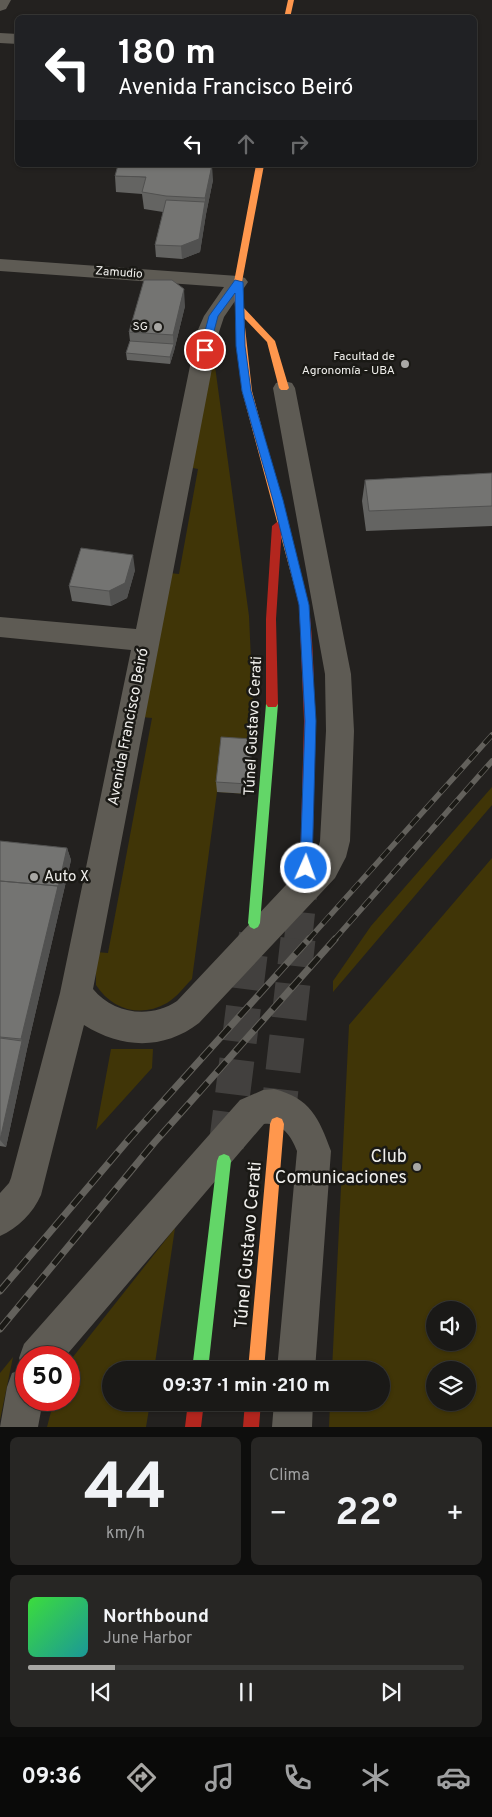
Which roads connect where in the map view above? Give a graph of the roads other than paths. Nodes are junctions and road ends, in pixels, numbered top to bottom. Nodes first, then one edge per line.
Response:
1 (3, 0) edge
2 (291, 0) edge
3 (0, 6) edge
4 (288, 15) edge
5 (0, 38) edge
6 (15, 39) edge
7 (260, 167) edge
8 (0, 265) edge
9 (238, 282) junction
10 (238, 307) junction
11 (284, 388) joint
12 (278, 500) junction
13 (0, 627) edge
14 (146, 640) junction
15 (306, 868) tunnel mouth
16 (254, 923) tunnel mouth
17 (76, 992) junction
18 (277, 1124) tunnel mouth
19 (224, 1161) tunnel mouth
20 (0, 1218) edge
21 (48, 1346) edge
22 (201, 1361) edge
23 (257, 1361) edge
24 (297, 1361) edge
25 (21, 1411) edge
26 (195, 1411) edge
27 (252, 1411) edge
28 (293, 1411) edge
29 (18, 1427) edge
30 (194, 1427) edge
31 (251, 1427) edge
32 (292, 1427) edge

1 - 3 street
2 - 4 main road
5 - 6 street
7 - 9 main road, Avenida Francisco Beiró
8 - 9 street, Zamudio
9 - 10 main road, Avenida Francisco Beiró
9 - 14 street, Avenida Francisco Beiró
10 - 11 main road
10 - 12 main road, Túnel Gustavo Cerati
11 - 17 street
12 - 15 main road, Túnel Gustavo Cerati
12 - 16 main road, Túnel Gustavo Cerati
13 - 14 street
14 - 17 street, Avenida Francisco Beiró
17 - 20 street, Avenida Francisco Beiró
18 - 23 main road, Túnel Gustavo Cerati
19 - 22 main road, Túnel Gustavo Cerati
21 - 24 street
25 - 29 street
26 - 30 main road
27 - 31 main road
28 - 32 street

